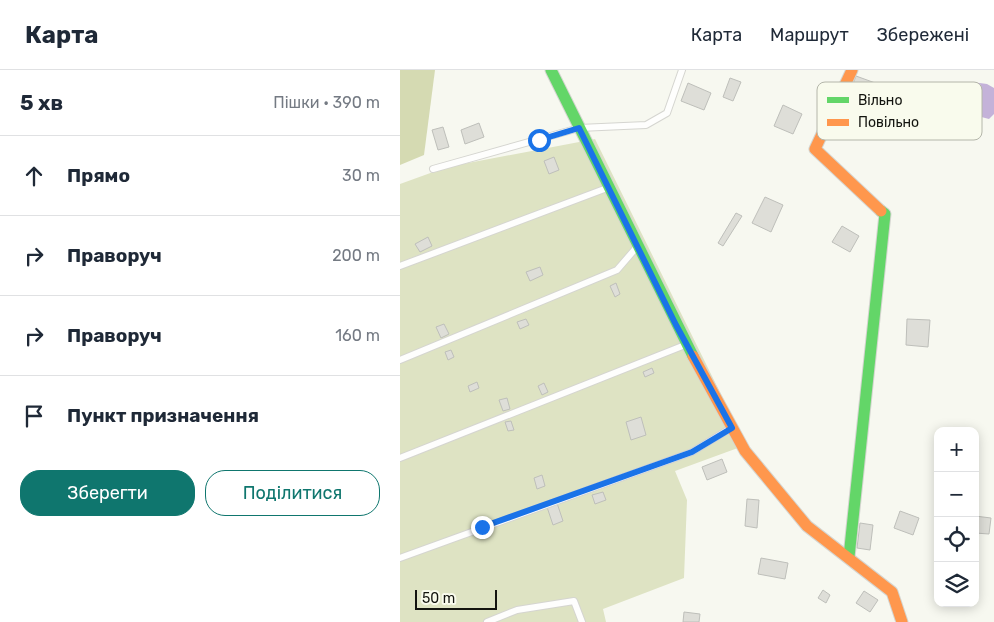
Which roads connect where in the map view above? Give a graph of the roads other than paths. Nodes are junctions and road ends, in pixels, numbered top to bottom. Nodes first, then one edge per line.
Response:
1 (552, 70) edge
2 (682, 70) edge
3 (852, 70) edge
4 (846, 82) edge
5 (579, 128) junction
6 (820, 140) edge
7 (433, 169) dead end
8 (608, 188) junction
9 (637, 247) junction
10 (400, 266) edge
11 (686, 344) junction
12 (400, 360) edge
13 (732, 428) junction
14 (400, 458) edge
15 (849, 557) junction
16 (400, 558) edge
17 (488, 622) edge
18 (582, 622) edge
19 (902, 622) edge

1 - 5 street
2 - 5 lane
3 - 4 street
5 - 7 lane
5 - 8 street
6 - 15 street
8 - 9 street
8 - 10 lane
9 - 11 street
9 - 12 lane
11 - 13 street
11 - 14 lane
13 - 15 street
13 - 16 lane
15 - 19 street
17 - 18 lane

